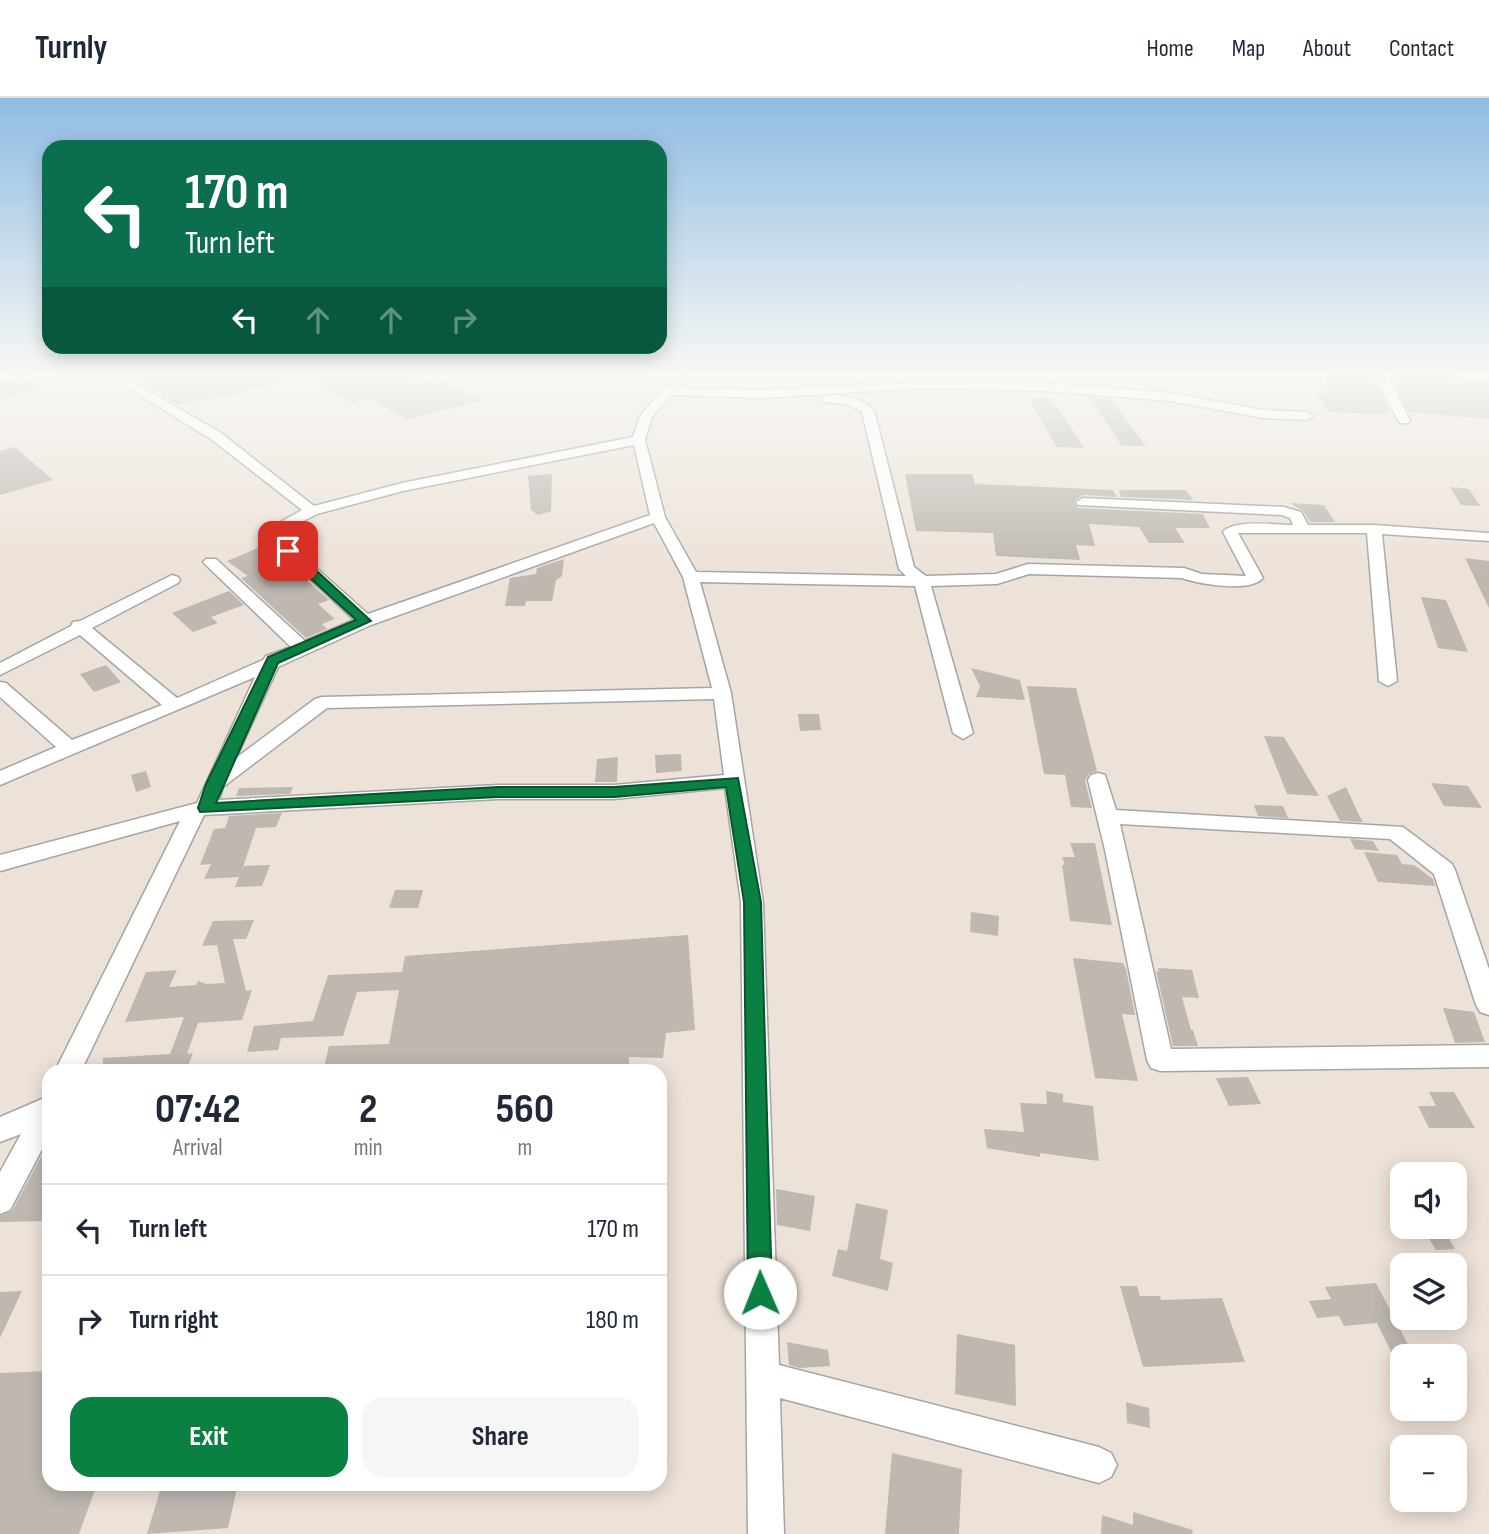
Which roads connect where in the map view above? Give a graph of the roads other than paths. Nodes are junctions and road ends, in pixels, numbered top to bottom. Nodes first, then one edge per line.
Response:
1 (219, 438) edge
2 (874, 438) edge
3 (639, 440) joint
4 (1083, 502) dead end
5 (312, 511) junction
6 (658, 517) junction
7 (1303, 529) junction
8 (1374, 529) junction
9 (1489, 537) edge
10 (211, 562) dead end
11 (691, 578) junction
12 (172, 580) dead end
13 (922, 582) junction
14 (365, 621) junction
15 (79, 626) junction
16 (301, 648) junction
17 (272, 660) junction
18 (0, 670) edge
19 (1388, 681) dead end
20 (0, 687) edge
21 (722, 693) junction
22 (175, 706) junction
23 (963, 733) dead end
24 (69, 748) junction
25 (0, 779) edge
26 (1098, 780) dead end
27 (733, 781) junction
28 (214, 784) junction
29 (201, 809) junction
30 (1108, 818) junction
31 (0, 863) edge
32 (1489, 1005) edge
33 (1489, 1056) edge
34 (72, 1064) edge
35 (42, 1112) edge
36 (42, 1122) edge
37 (0, 1130) edge
38 (0, 1199) edge
39 (762, 1377) junction
40 (1099, 1465) dead end
41 (766, 1534) edge

1 - 5 street
2 - 13 street
3 - 5 street
3 - 6 street
4 - 7 street
5 - 14 street
6 - 11 street
6 - 14 street
7 - 8 street
7 - 13 street
8 - 9 street
8 - 19 street
10 - 16 street
11 - 13 street
11 - 21 street
12 - 15 street
13 - 23 street
14 - 16 street
15 - 18 street
15 - 22 street
16 - 17 street
17 - 22 street
17 - 28 street
20 - 24 street
21 - 27 street
21 - 28 street
22 - 24 street
24 - 25 street
26 - 30 street
27 - 29 street
27 - 39 street
28 - 29 street
29 - 31 street
29 - 34 street
30 - 32 street
30 - 33 street
35 - 37 street
36 - 38 street
39 - 40 street
39 - 41 street

